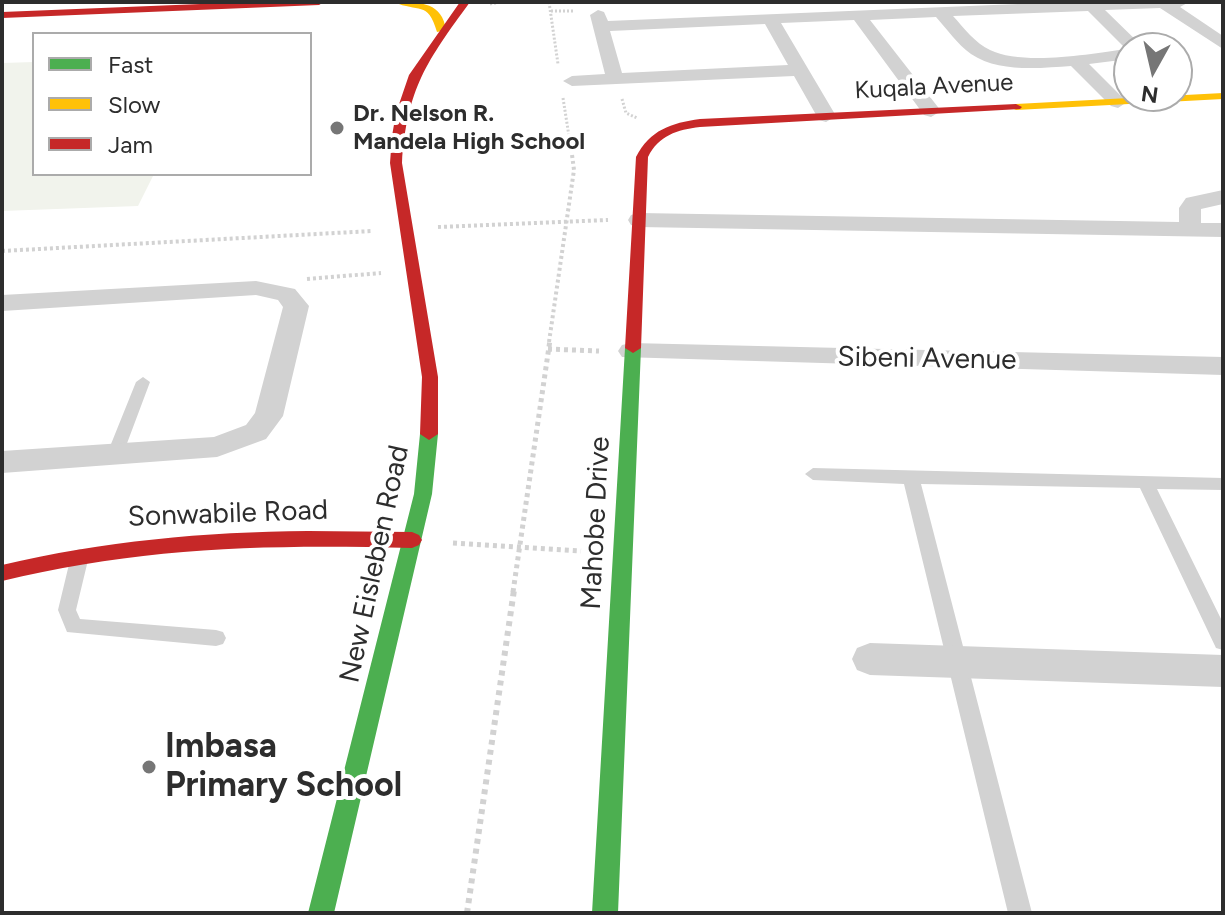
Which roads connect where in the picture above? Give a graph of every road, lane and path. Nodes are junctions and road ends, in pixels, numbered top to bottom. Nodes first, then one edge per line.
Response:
1 (319, 2) edge
2 (399, 2) edge
3 (465, 2) edge
4 (549, 2) edge
5 (1181, 2) edge
6 (1164, 3) edge
7 (1092, 6) junction
8 (940, 12) junction
9 (2, 15) edge
10 (858, 15) junction
11 (770, 19) junction
12 (441, 30) junction
13 (1121, 32) edge
14 (1223, 44) edge
15 (1113, 55) edge
16 (1074, 59) junction
17 (799, 70) junction
18 (615, 79) junction
19 (564, 82) junction
20 (1223, 96) edge
21 (1113, 97) edge
22 (1193, 98) edge
23 (1113, 102) edge
24 (931, 111) junction
25 (826, 116) junction
26 (658, 134) junction
27 (1223, 197) edge
28 (567, 220) junction
29 (639, 220) junction
30 (434, 227) dead end
31 (381, 230) dead end
32 (1190, 230) junction
33 (1223, 230) edge
34 (2, 251) edge
35 (413, 271) junction
36 (277, 291) junction
37 (2, 303) edge
38 (548, 349) junction
39 (618, 351) junction
40 (1223, 366) edge
41 (143, 382) dead end
42 (115, 454) junction
43 (2, 462) edge
44 (813, 474) dead end
45 (911, 478) junction
46 (1145, 482) junction
47 (1223, 484) edge
48 (412, 540) junction
49 (453, 543) dead end
50 (519, 547) junction
51 (82, 551) junction
52 (622, 554) junction
53 (2, 573) edge
54 (216, 638) dead end
55 (1223, 642) edge
56 (870, 659) dead end
57 (957, 661) junction
58 (1223, 671) edge
59 (321, 913) edge
60 (467, 913) edge
61 (605, 913) edge
62 (1020, 913) edge

1 - 9 main road
2 - 12 main road
3 - 12 main road, New Eisleben Road
4 - 19 path
5 - 6 street
6 - 7 street
6 - 14 street
7 - 8 street
7 - 13 street
8 - 10 street
8 - 16 street
10 - 11 street
10 - 24 street
11 - 17 street
11 - 18 street
12 - 35 main road, New Eisleben Road
15 - 16 street
16 - 21 street
17 - 18 street
17 - 25 street
18 - 19 street
18 - 26 path
19 - 28 path
20 - 22 main road, Kuqala Avenue
23 - 24 main road, Kuqala Avenue
24 - 25 main road, Kuqala Avenue
25 - 26 main road, Kuqala Avenue
26 - 29 main road, Mahobe Drive
27 - 32 street
28 - 29 path
28 - 30 path
28 - 38 path
29 - 32 street
29 - 39 main road, Mahobe Drive
31 - 34 path
32 - 33 street
35 - 36 path
35 - 48 main road, New Eisleben Road
36 - 37 street
36 - 42 street
38 - 39 path
38 - 50 path
39 - 40 street, Sibeni Avenue
39 - 52 main road, Mahobe Drive
41 - 42 lane
42 - 43 street
44 - 45 lane
45 - 46 lane
45 - 57 lane
46 - 47 lane
46 - 55 lane
48 - 51 main road, Sonwabile Road
48 - 59 main road, New Eisleben Road
49 - 50 path
50 - 52 path
50 - 60 path
51 - 53 main road, Sonwabile Road
51 - 54 lane
52 - 61 main road, Mahobe Drive
56 - 57 street
57 - 58 street
57 - 62 lane

